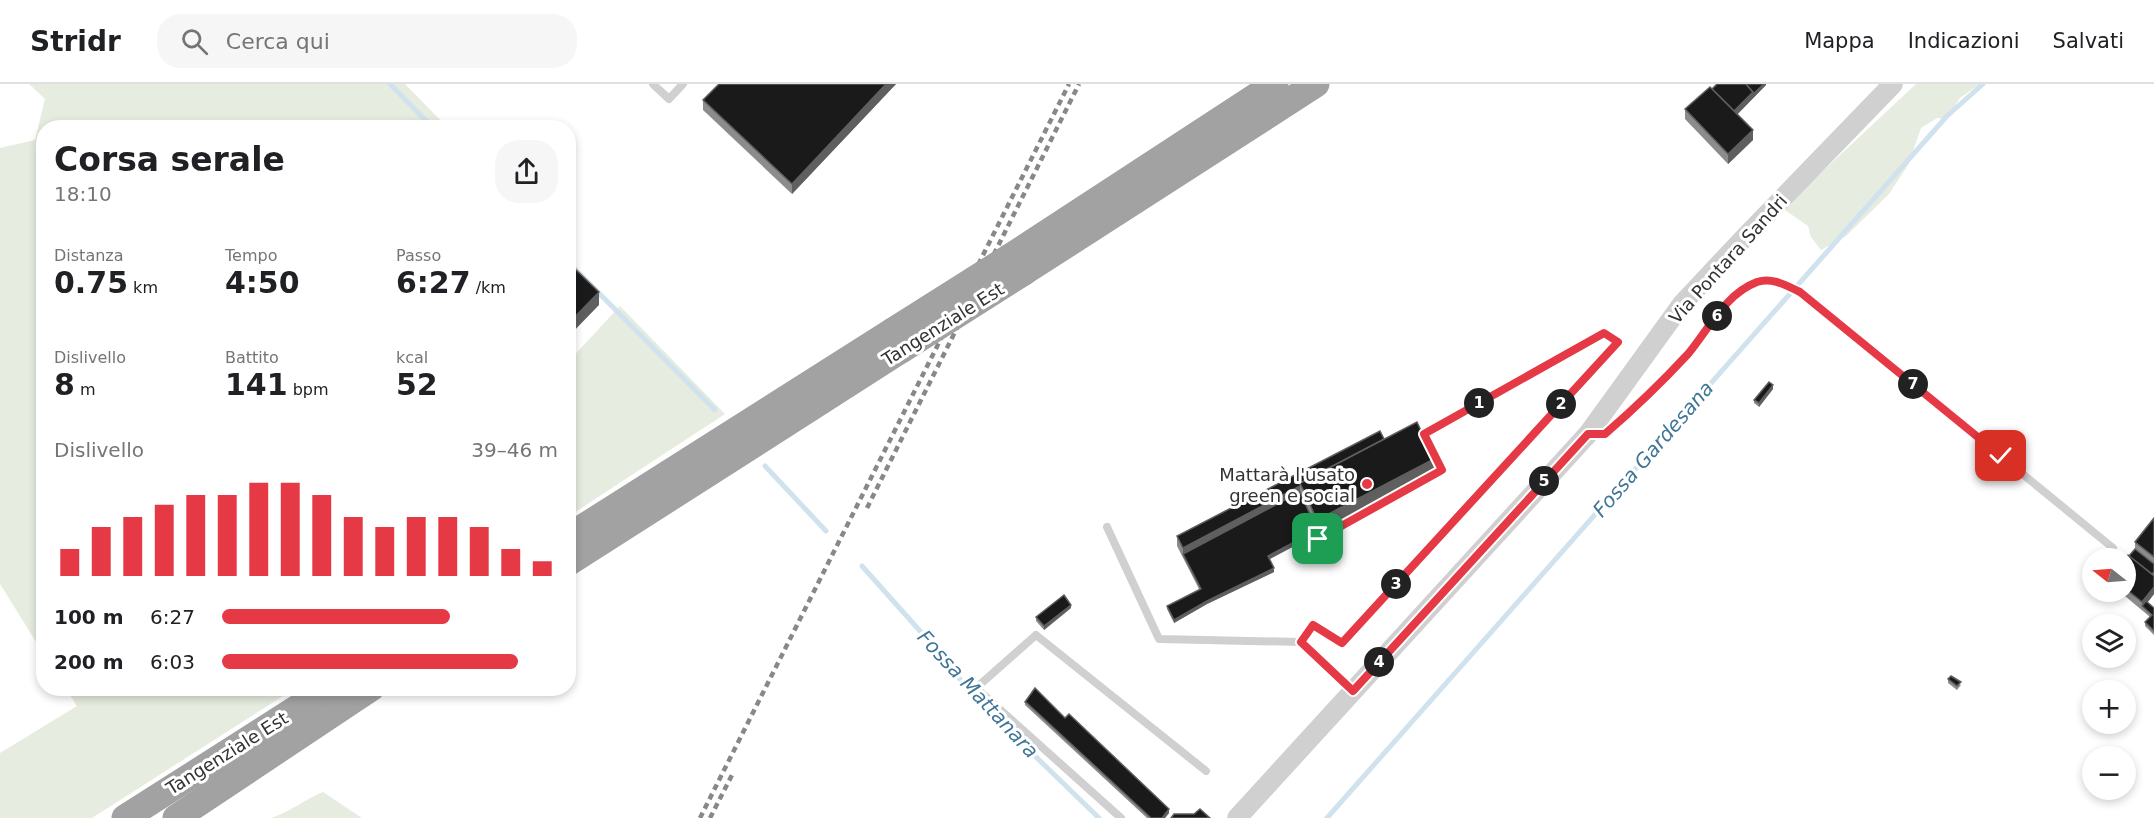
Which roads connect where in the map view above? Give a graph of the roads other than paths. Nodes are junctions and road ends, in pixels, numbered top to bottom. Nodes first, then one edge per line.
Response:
1 (653, 84) edge
2 (683, 84) edge
3 (1275, 84) edge
4 (1316, 84) edge
5 (1893, 84) edge
6 (1017, 265) junction
7 (897, 340) junction
8 (1588, 434) junction
9 (1107, 526) dead end
10 (576, 532) edge
11 (1318, 539) dead end
12 (2113, 548) dead end
13 (576, 558) edge
14 (1301, 642) junction
15 (1353, 691) junction
16 (316, 696) edge
17 (359, 696) edge
18 (1206, 771) dead end
19 (125, 818) edge
20 (176, 818) edge
21 (1121, 818) edge
22 (1237, 818) edge

1 - 2 lane
3 - 6 highway, Tangenziale Est
4 - 6 highway, Tangenziale Est
5 - 8 street, Via Pontara Sandri
6 - 7 highway, Tangenziale Est, bridge
7 - 10 highway, Tangenziale Est
7 - 13 highway, Tangenziale Est
8 - 12 lane
8 - 15 street, Via Pontara Sandri
9 - 14 lane
11 - 14 lane
14 - 15 lane
15 - 22 street, Via Pontara Sandri
16 - 19 highway, Tangenziale Est
17 - 20 highway, Tangenziale Est
18 - 21 lane

